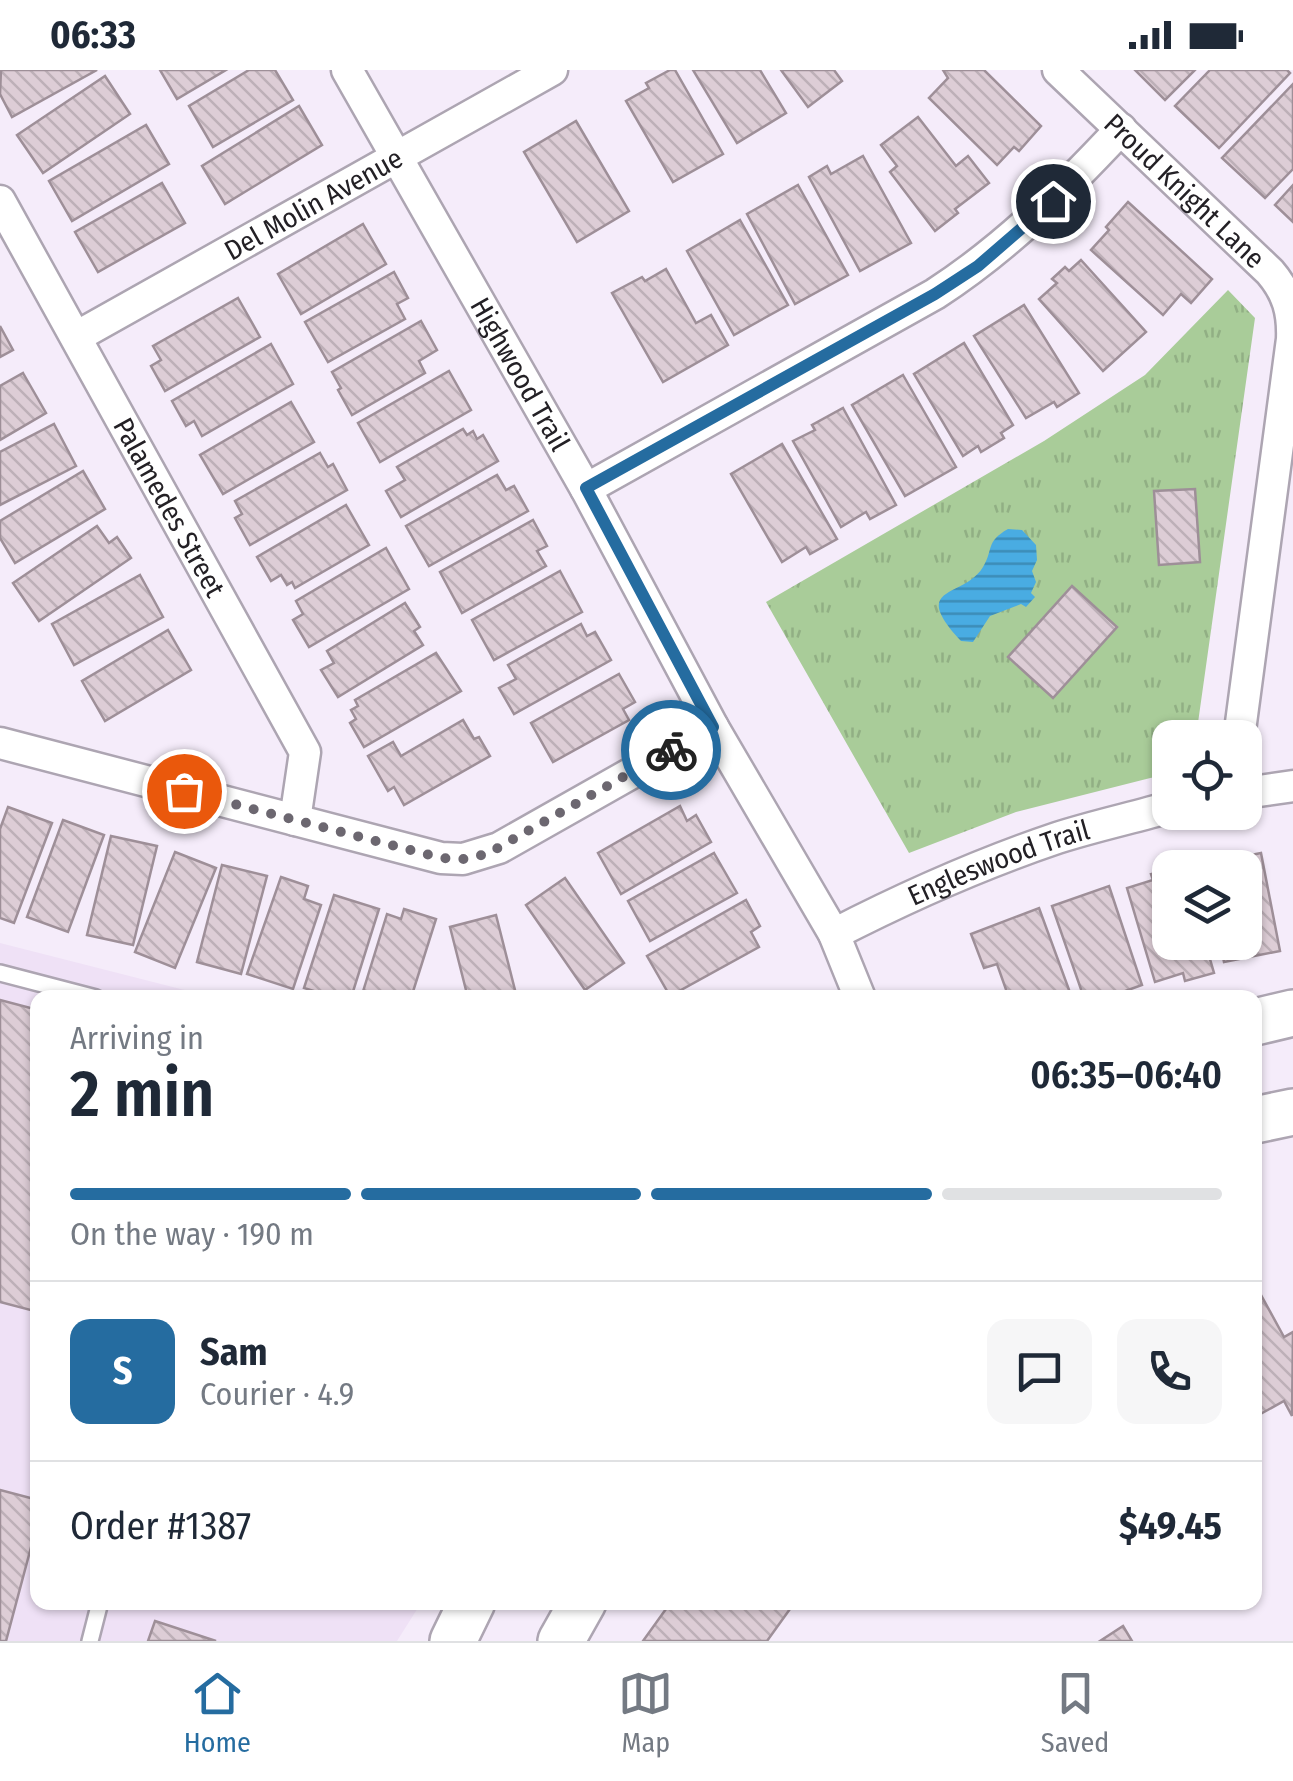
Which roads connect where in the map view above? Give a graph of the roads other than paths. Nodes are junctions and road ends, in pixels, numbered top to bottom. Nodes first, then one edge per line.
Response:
1 (347, 70) edge
2 (552, 70) edge
3 (1058, 70) edge
4 (1121, 129) junction
5 (395, 156) junction
6 (0, 201) edge
7 (76, 337) junction
8 (586, 488) junction
9 (1241, 720) edge
10 (713, 727) junction
11 (0, 743) edge
12 (1293, 786) edge
13 (1262, 791) edge
14 (1152, 812) edge
15 (295, 820) junction
16 (834, 934) junction
17 (0, 973) edge
18 (65, 990) edge
19 (857, 990) edge
20 (1293, 1014) edge
21 (1262, 1021) edge
22 (1293, 1112) edge
23 (1262, 1119) edge
24 (98, 1610) edge
25 (468, 1610) edge
26 (577, 1610) edge
27 (90, 1641) edge
28 (453, 1641) edge
29 (560, 1641) edge

1 - 5 street, Highwood Trail
2 - 5 street, Del Molin Avenue
3 - 4 street, Proud Knight Lane
4 - 8 street
4 - 9 street, Proud Knight Lane
5 - 7 street, Del Molin Avenue
5 - 8 street, Highwood Trail
6 - 7 street, Palamedes Street
7 - 15 street, Palamedes Street
8 - 10 street, Highwood Trail
10 - 15 street
10 - 16 street, Highwood Trail
11 - 15 street
12 - 13 street
14 - 16 street, Engleswood Trail
16 - 19 street, Highwood Trail
17 - 18 lane
20 - 21 main road
22 - 23 main road
24 - 27 lane
25 - 28 main road
26 - 29 main road

